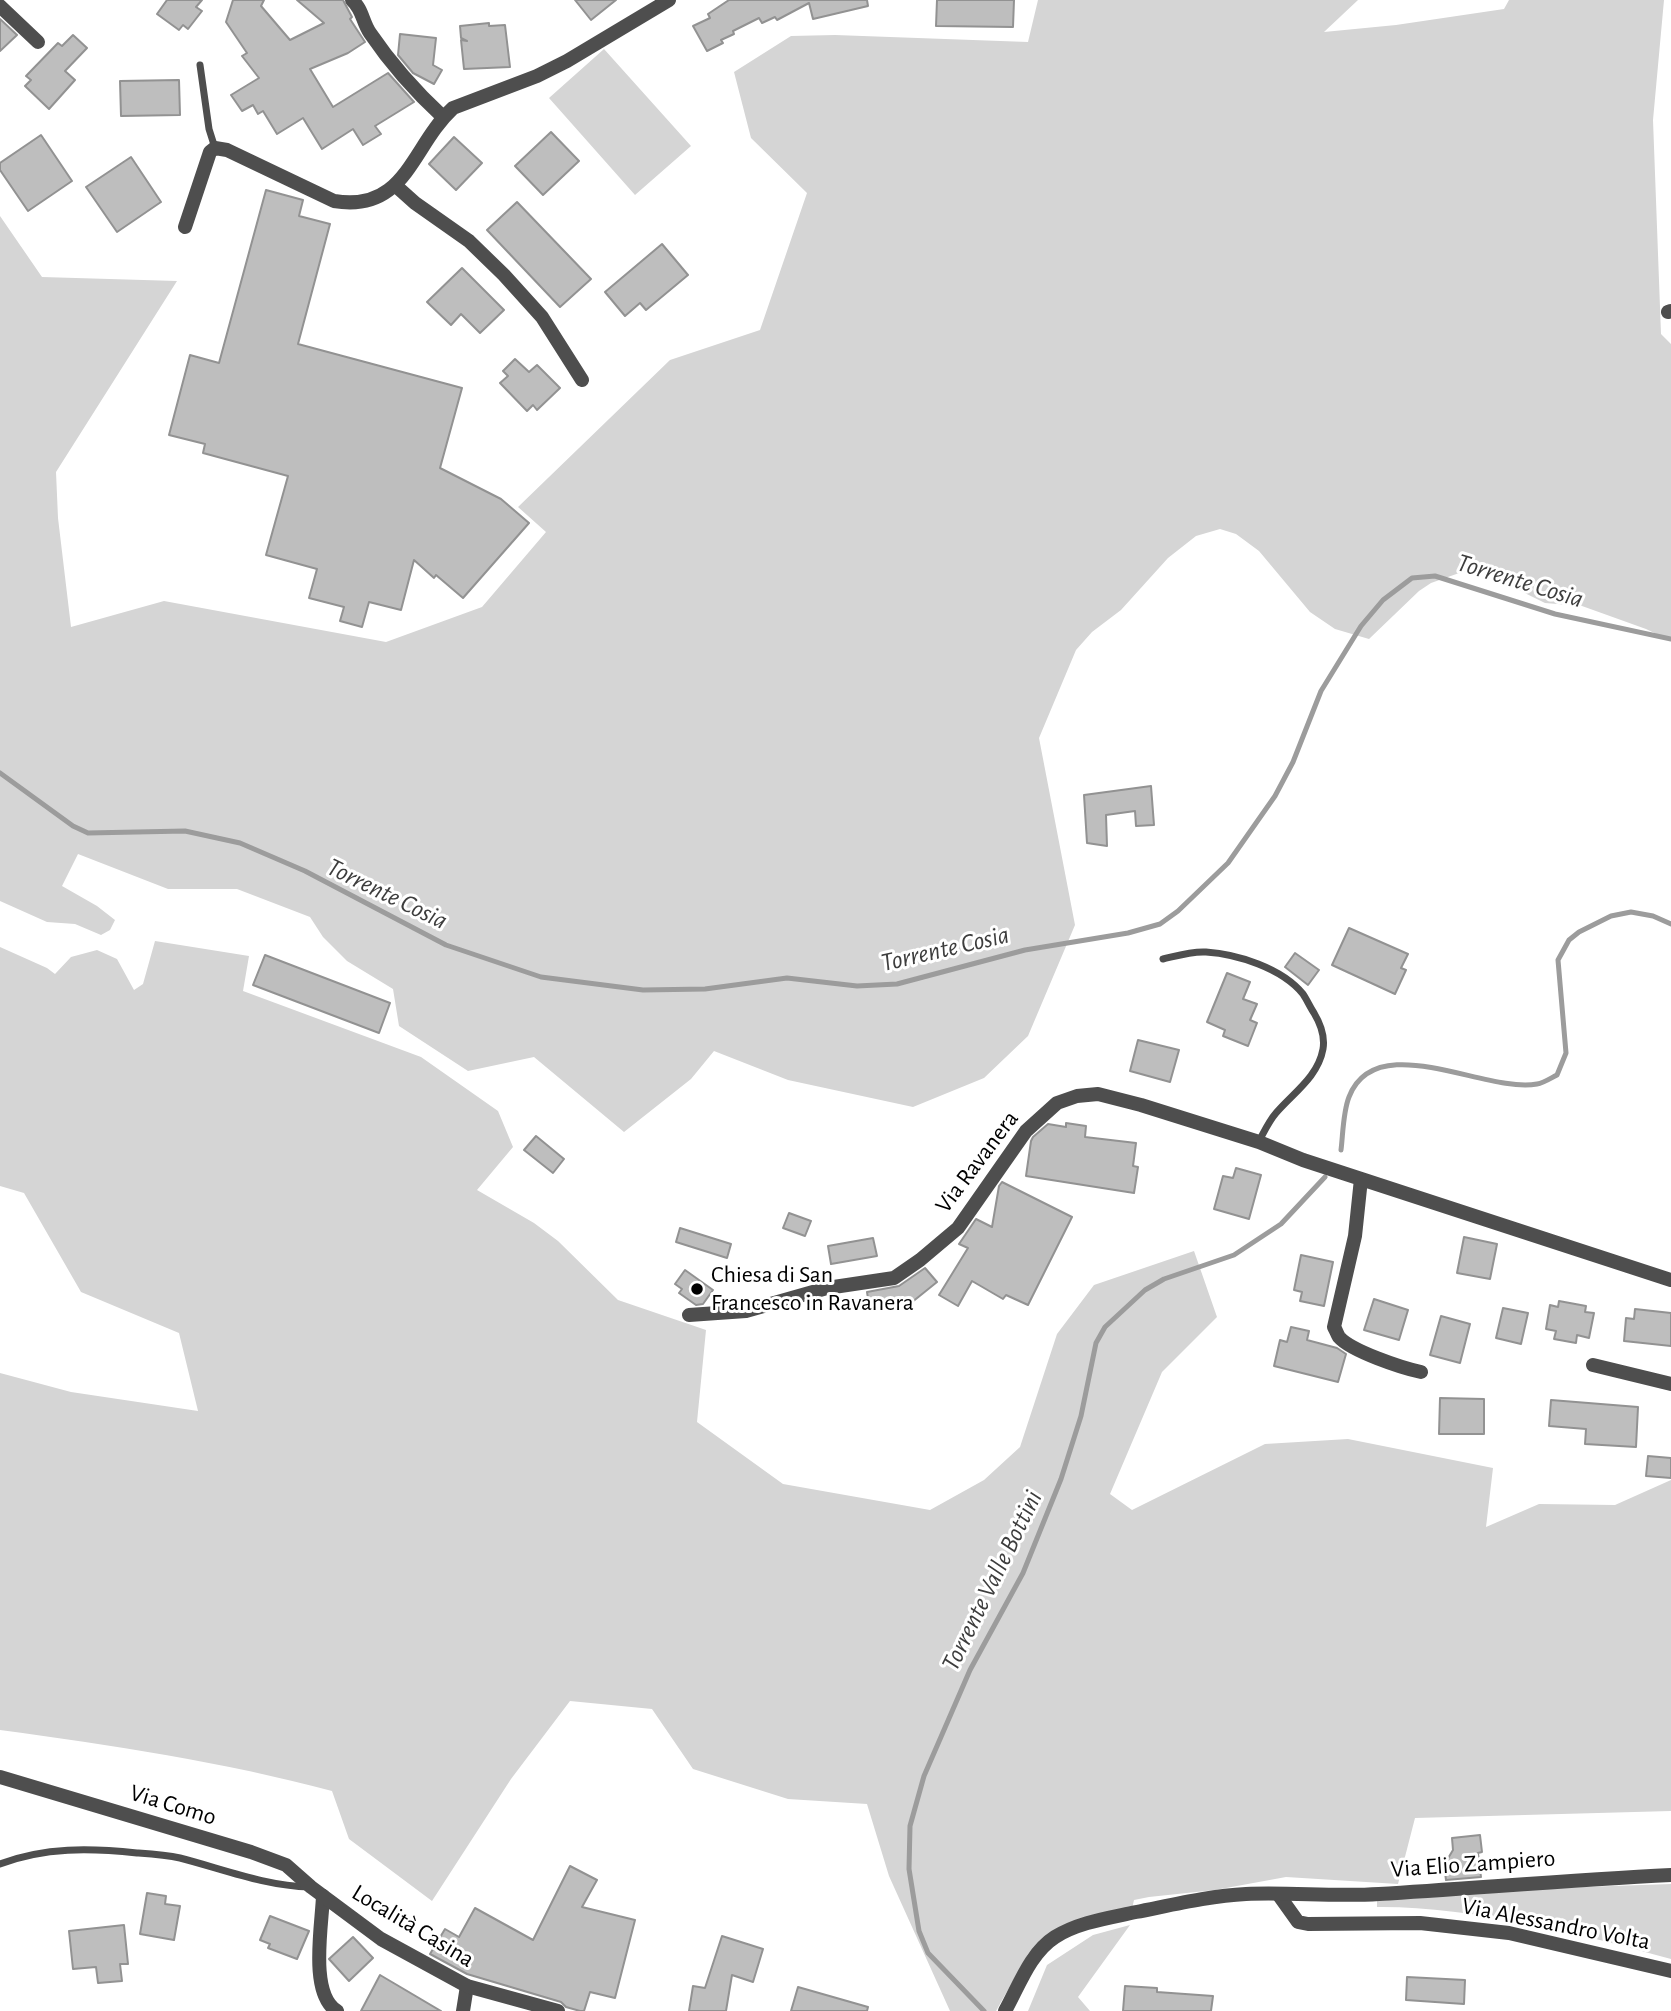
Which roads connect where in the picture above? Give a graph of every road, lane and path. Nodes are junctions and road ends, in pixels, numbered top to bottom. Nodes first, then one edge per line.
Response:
1 (352, 0) edge
2 (669, 0) edge
3 (0, 6) edge
4 (38, 42) dead end
5 (200, 65) dead end
6 (443, 117) junction
7 (215, 148) junction
8 (396, 186) junction
9 (185, 227) dead end
10 (582, 380) dead end
11 (1163, 959) dead end
12 (1259, 1142) junction
13 (1361, 1179) junction
14 (1671, 1280) edge
15 (689, 1315) dead end
16 (1593, 1365) dead end
17 (1420, 1372) dead end
18 (1671, 1384) edge
19 (0, 1777) edge
20 (0, 1864) edge
21 (1671, 1875) edge
22 (317, 1892) junction
23 (1278, 1894) junction
24 (1671, 1971) edge
25 (467, 1986) junction
26 (337, 2011) edge
27 (463, 2011) edge
28 (558, 2011) edge
29 (1005, 2011) edge

1 - 6 street
2 - 6 street
3 - 4 street
5 - 7 lane
6 - 8 street
7 - 8 street
7 - 9 street
8 - 10 street
11 - 12 lane
12 - 13 street, Via Ravanera
12 - 15 street, Via Ravanera
13 - 14 street, Via Ravanera
13 - 17 street
16 - 18 street
19 - 22 street, Via Como
20 - 22 lane
21 - 23 street, Via Elio Zampiero
22 - 25 street, Località Casina
22 - 26 street, Località Casina
23 - 24 street, Via Alessandro Volta
23 - 29 street, Via Elio Zampiero
25 - 27 street
25 - 28 street, Località Casina

